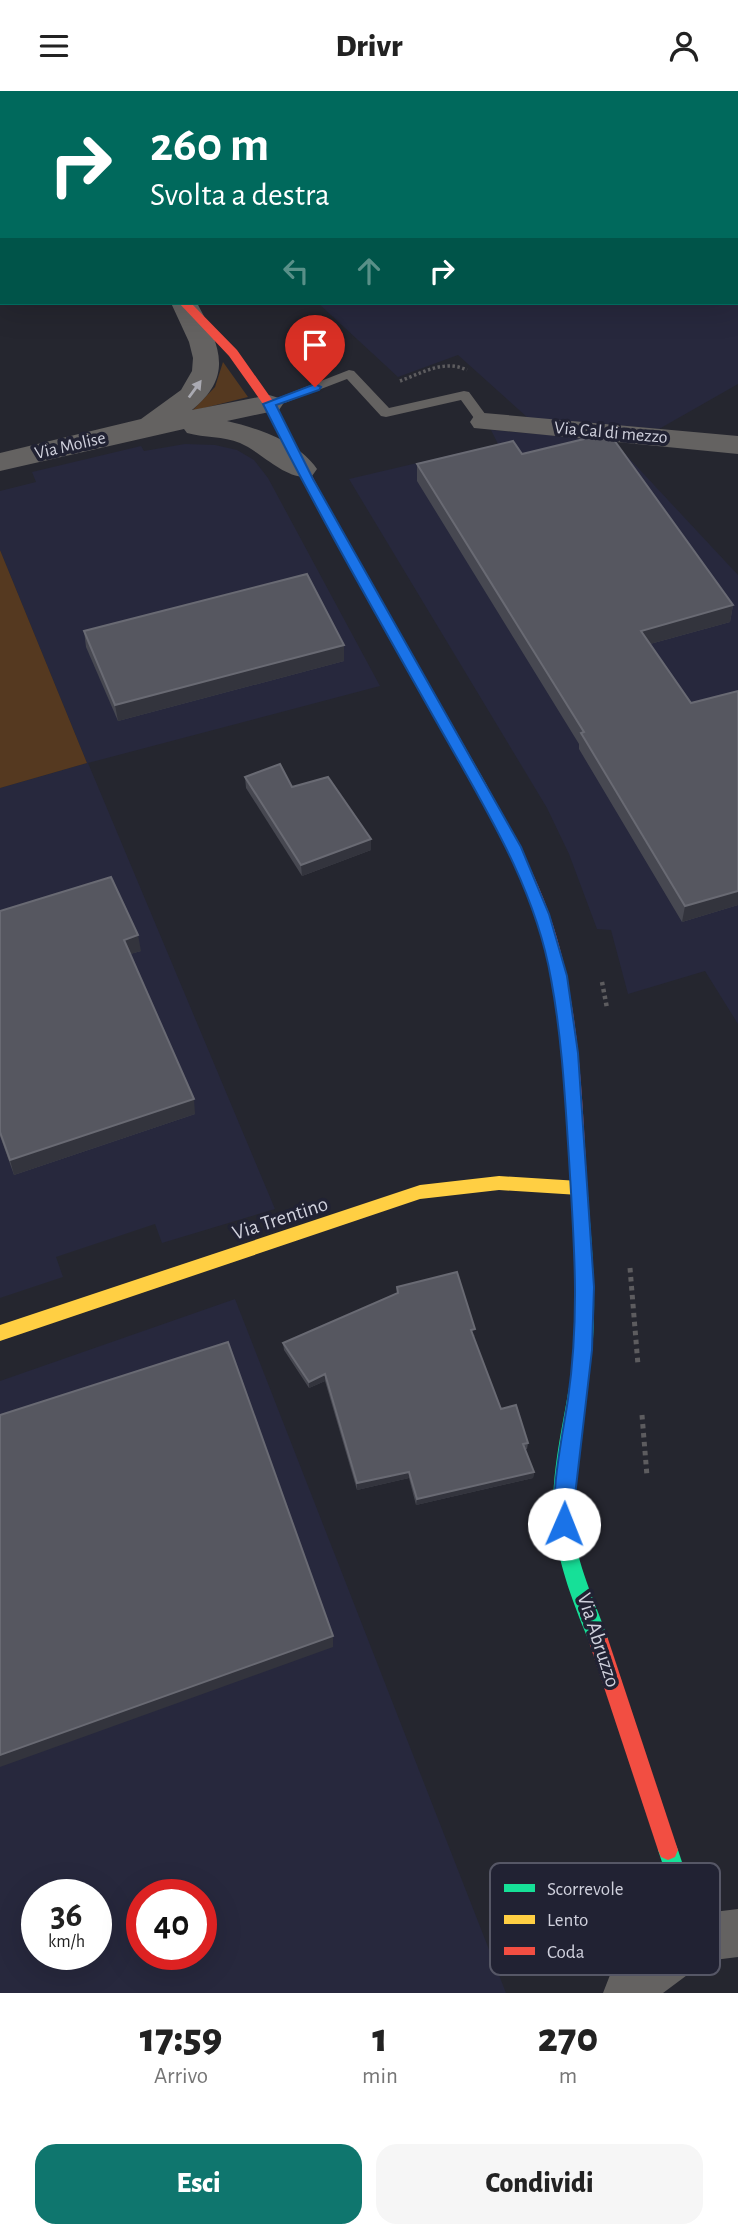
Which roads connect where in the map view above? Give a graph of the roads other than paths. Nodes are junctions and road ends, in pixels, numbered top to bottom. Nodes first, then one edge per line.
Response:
1 (185, 305) edge
2 (186, 305) edge
3 (269, 404) junction
4 (484, 422) joint
5 (140, 428) junction
6 (738, 445) edge
7 (0, 462) edge
8 (302, 469) junction
9 (579, 1188) junction
10 (0, 1333) edge
11 (690, 1863) edge
12 (648, 1975) edge
13 (628, 1993) edge

5 -> 1 street, Via Molise
2 - 3 street, Via Abruzzo
3 - 4 lane
3 - 5 street, Via Molise
3 - 8 street, Via Abruzzo
4 - 6 street, Via Cal di mezzo
5 - 7 street, Via Molise
5 - 8 street, Via Molise
8 - 9 street, Via Abruzzo
9 - 10 street, Via Trentino
9 - 11 street, Via Abruzzo
12 - 13 street

